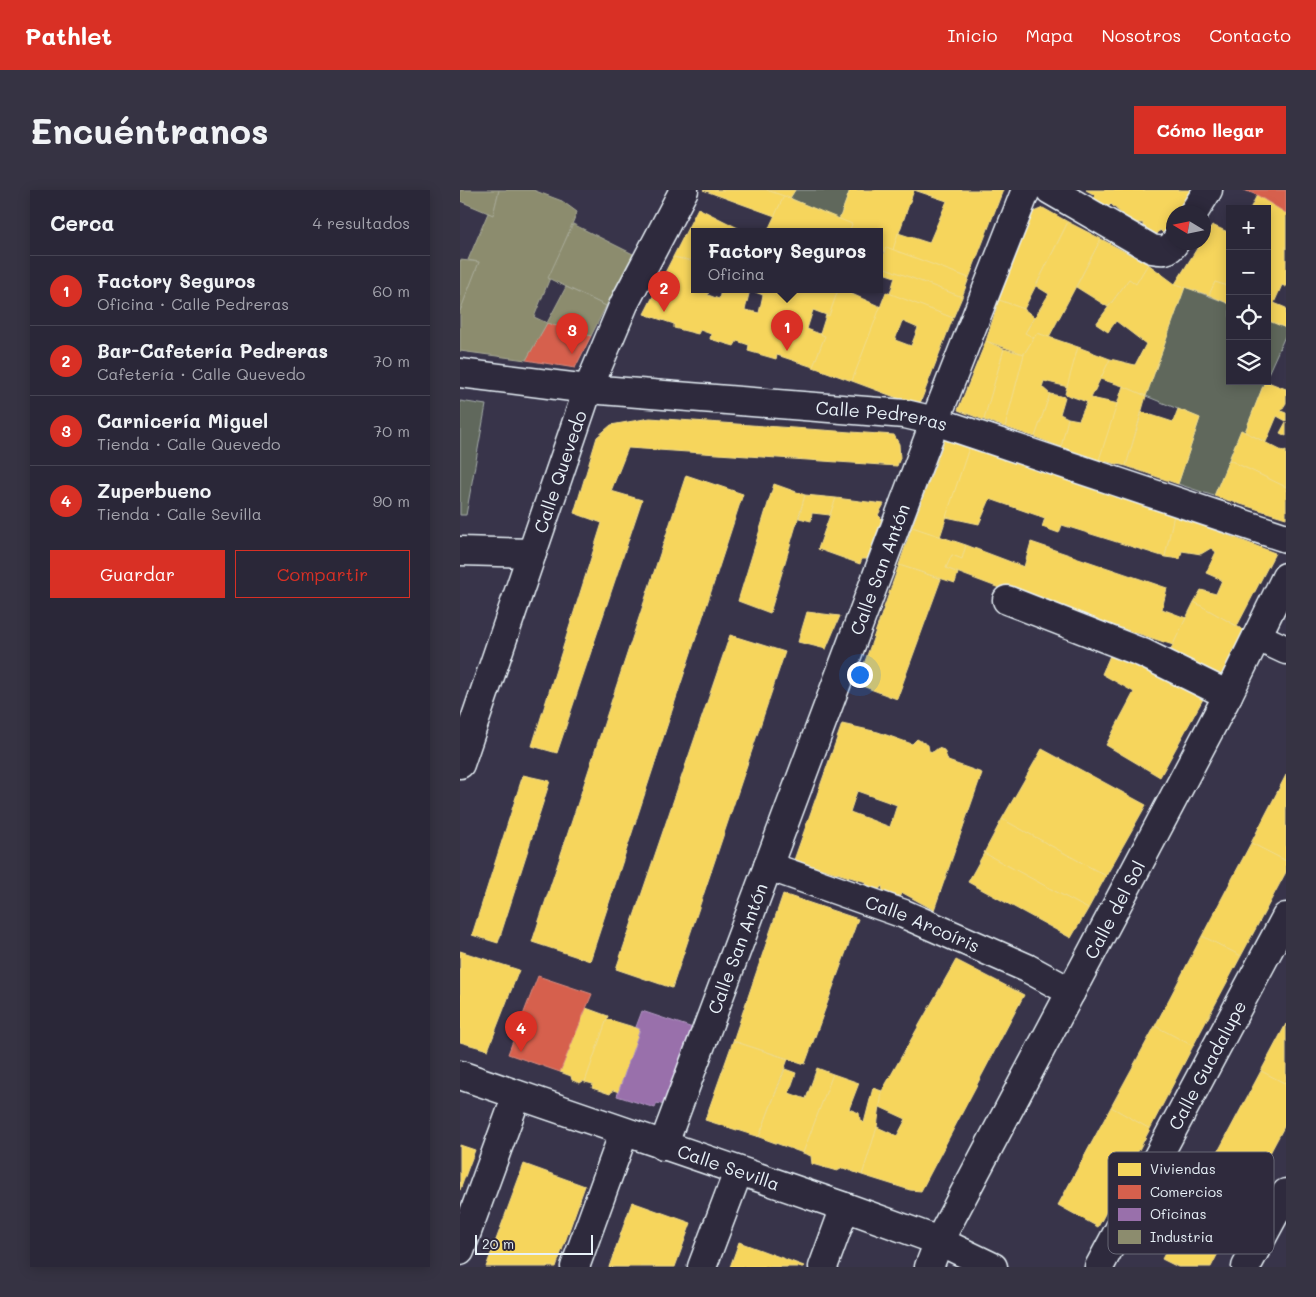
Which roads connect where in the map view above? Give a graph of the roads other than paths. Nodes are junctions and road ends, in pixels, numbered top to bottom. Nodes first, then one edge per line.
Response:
1 (684, 190) edge
2 (1026, 190) edge
3 (1050, 190) edge
4 (1208, 190) edge
5 (1198, 205) edge
6 (1163, 246) edge
7 (460, 373) edge
8 (588, 389) junction
9 (935, 421) junction
10 (1286, 538) edge
11 (460, 551) edge
12 (532, 553) junction
13 (1286, 577) edge
14 (1007, 600) dead end
15 (1258, 636) junction
16 (1286, 650) edge
17 (1228, 696) junction
18 (460, 764) edge
19 (768, 866) junction
20 (1286, 917) edge
21 (1277, 956) edge
22 (1071, 992) junction
23 (460, 1075) edge
24 (517, 1095) junction
25 (624, 1132) junction
26 (664, 1146) junction
27 (1165, 1152) edge
28 (738, 1172) junction
29 (1286, 1193) edge
30 (846, 1207) junction
31 (1274, 1215) edge
32 (939, 1241) junction
33 (460, 1251) edge
34 (1108, 1251) edge
35 (1253, 1254) edge
36 (575, 1267) edge
37 (702, 1267) edge
38 (823, 1267) edge
39 (929, 1267) edge
40 (993, 1267) edge
41 (1099, 1267) edge
42 (1246, 1267) edge

1 - 8 street, Calle Quevedo
2 - 9 street, Calle San Antón
3 - 6 street
4 - 5 street
7 - 8 street, Calle Pedreras
8 - 9 street, Calle Pedreras
8 - 12 street, Calle Quevedo
9 - 10 street, Calle Pedreras
9 - 19 street, Calle San Antón
11 - 12 street
12 - 18 street, Calle Quevedo
13 - 15 street, Calle del Sol
14 - 17 street
15 - 16 street
15 - 17 street, Calle del Sol
17 - 22 street, Calle del Sol
19 - 22 street, Calle Arcoíris
19 - 26 street, Calle San Antón
20 - 21 street, Calle Guadalupe
21 - 27 street, Calle Guadalupe
22 - 32 street, Calle del Sol
23 - 24 street, Calle Sevilla
24 - 25 street, Calle Sevilla
24 - 33 street
25 - 26 street, Calle Sevilla
25 - 36 street
26 - 28 street, Calle Sevilla
28 - 30 street, Calle Sevilla
28 - 37 street
29 - 31 street
30 - 32 street, Calle Sevilla
30 - 38 street
32 - 39 street, Calle del Sol
32 - 40 street, Calle Sevilla
34 - 41 street, Calle Guadalupe
35 - 42 street

